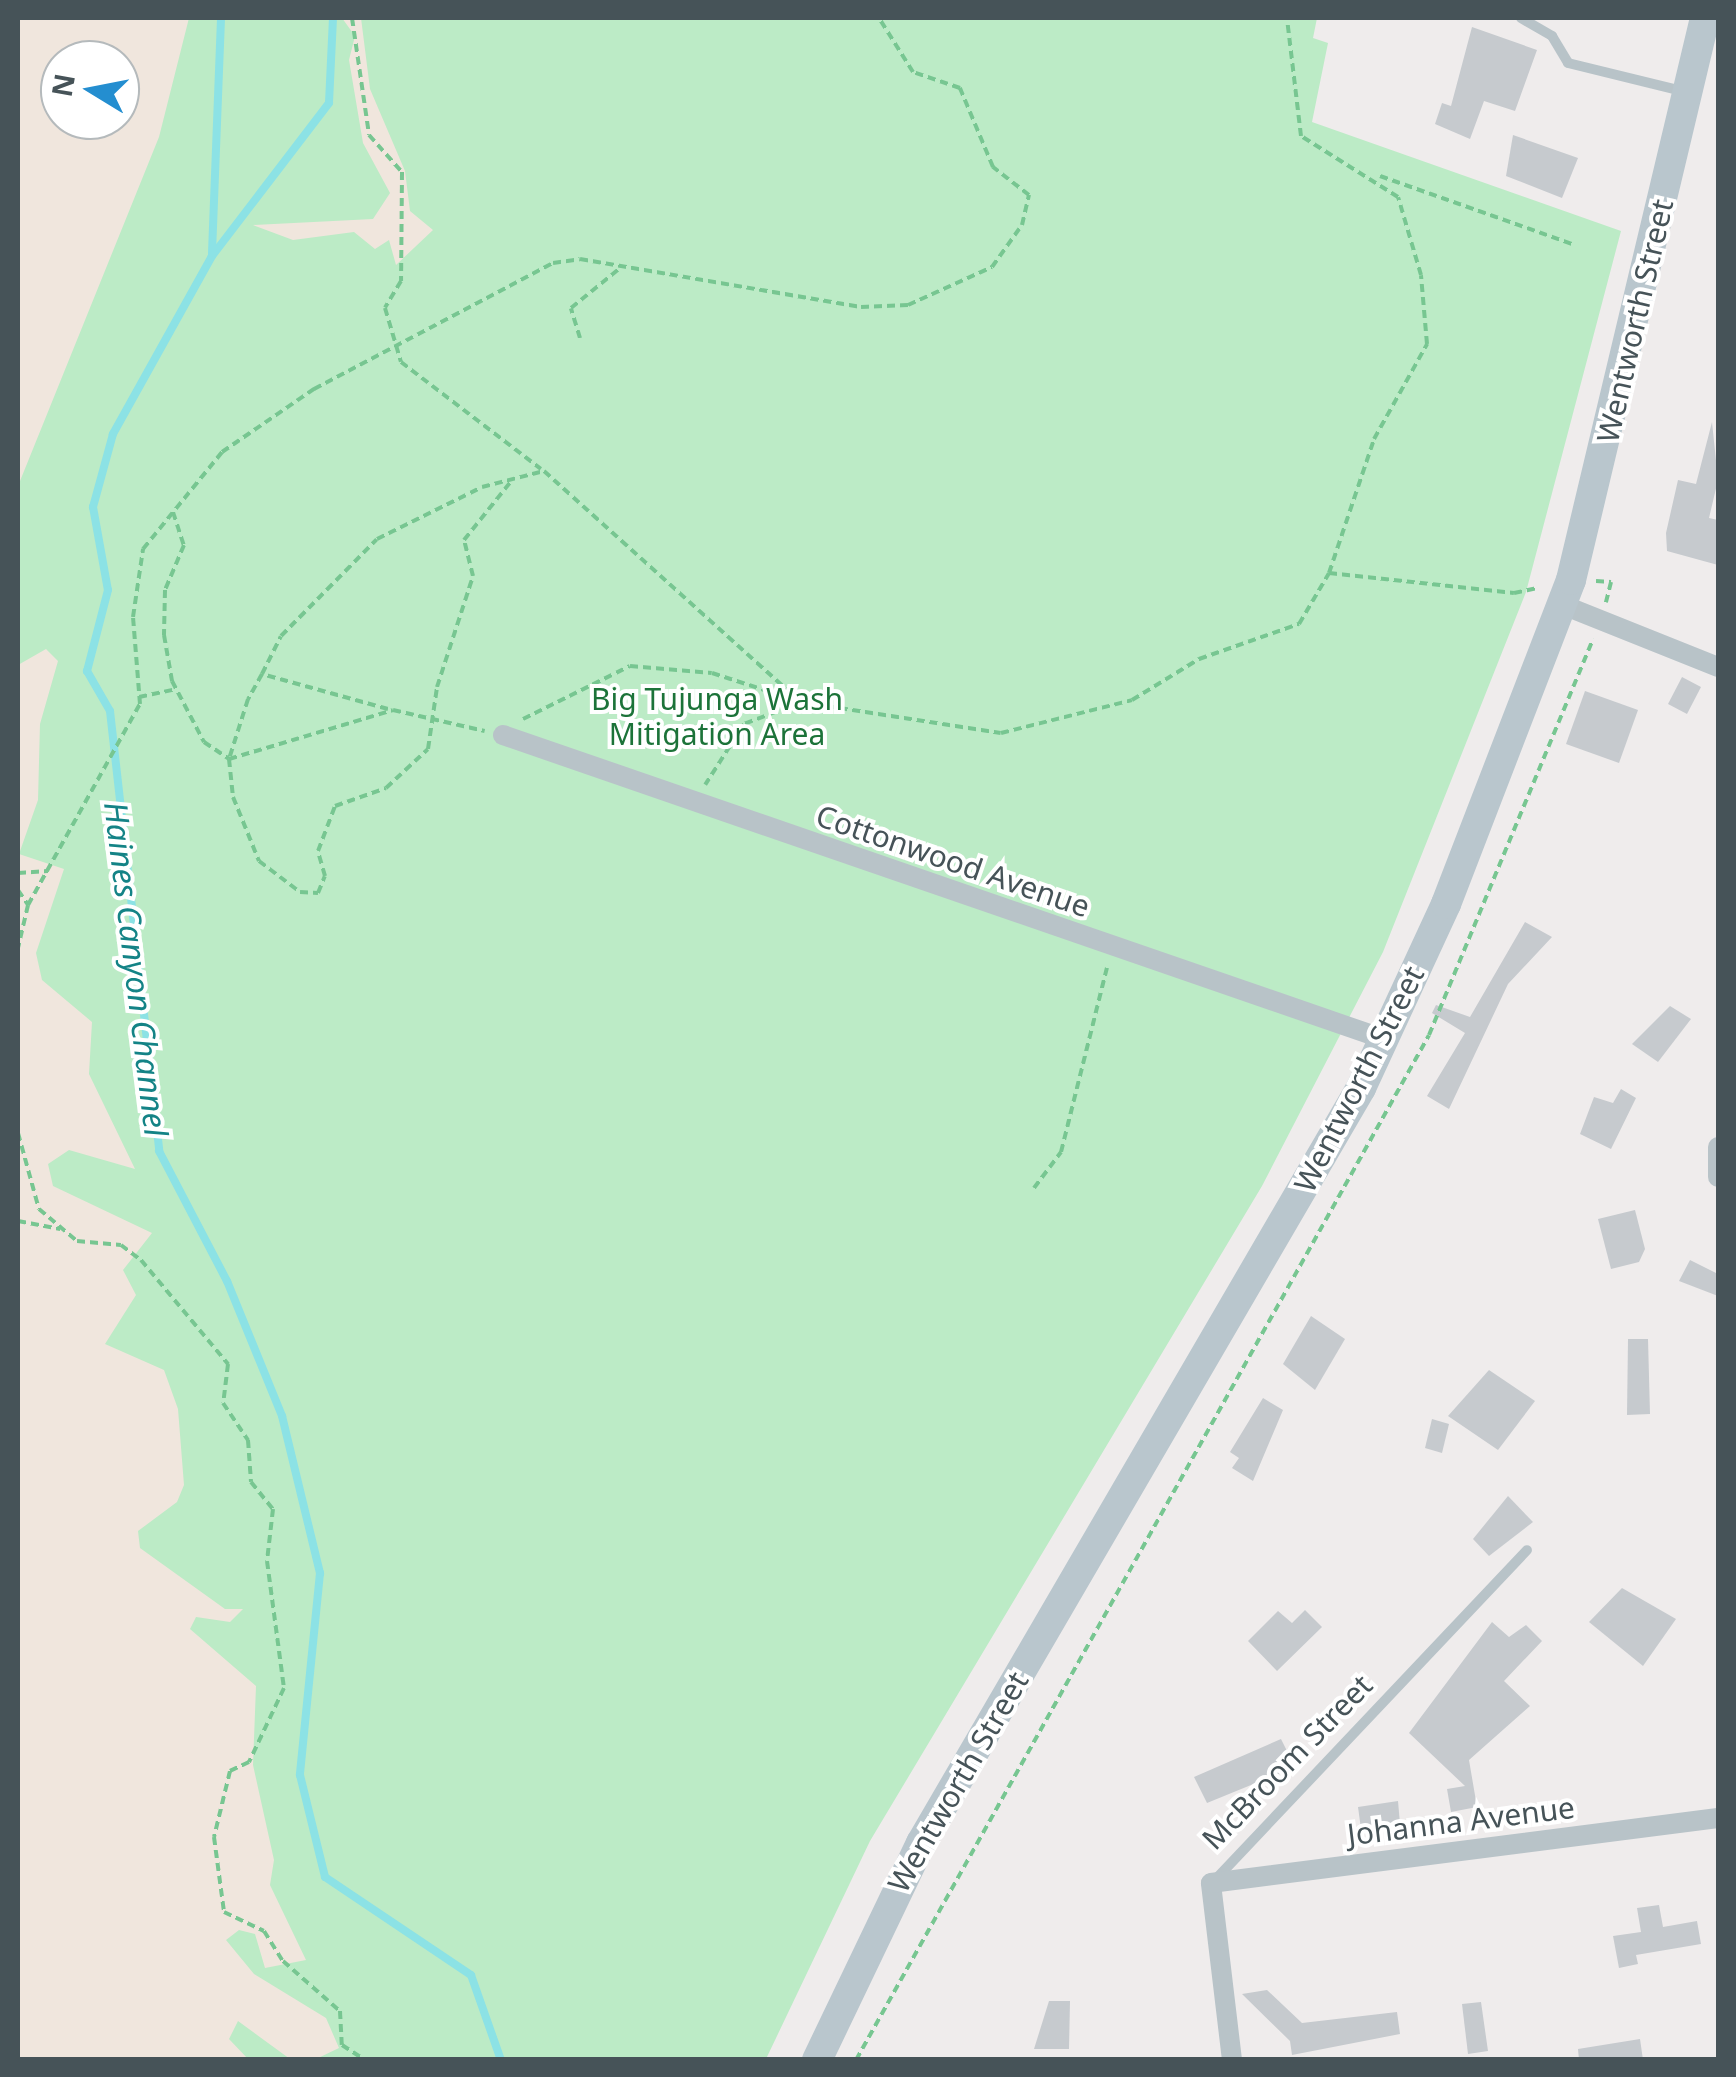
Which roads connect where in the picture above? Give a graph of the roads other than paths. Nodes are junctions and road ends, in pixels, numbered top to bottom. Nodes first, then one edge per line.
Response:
1 (1521, 18) edge
2 (1705, 18) edge
3 (1688, 93) junction
4 (1567, 592) junction
5 (1718, 667) edge
6 (503, 736) road end
7 (1384, 1038) junction
8 (1718, 1147) edge
9 (1718, 1177) edge
10 (1527, 1550) dead end
11 (1718, 1818) edge
12 (1211, 1884) junction
13 (818, 2060) edge
14 (1232, 2060) edge

1 - 3 lane
2 - 3 main road, Wentworth Street
3 - 4 main road, Wentworth Street
4 - 5 street
4 - 7 main road, Wentworth Street
6 - 7 street, Cottonwood Avenue
7 - 13 main road, Wentworth Street
8 - 9 street
10 - 12 lane, McBroom Street
11 - 12 street, Johanna Avenue
12 - 14 street, McBroom Street

